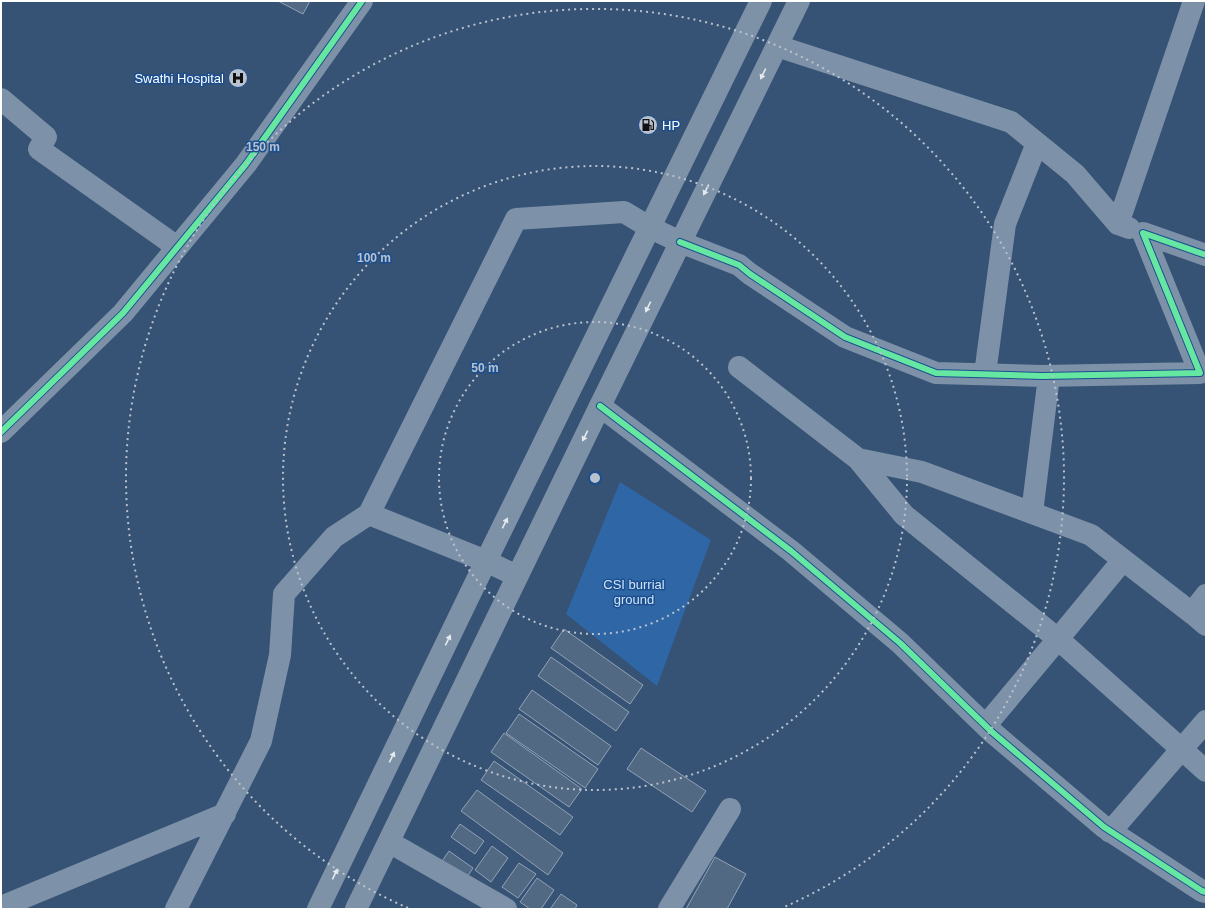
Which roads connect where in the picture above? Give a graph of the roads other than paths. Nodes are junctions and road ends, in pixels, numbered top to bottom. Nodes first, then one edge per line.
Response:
1 (362, 1) edge
2 (761, 1) edge
3 (799, 1) edge
4 (1194, 1) edge
5 (777, 46) junction
6 (1, 99) edge
7 (1037, 143) junction
8 (1118, 224) junction
9 (649, 227) junction
10 (1143, 233) junction
11 (680, 242) junction
12 (178, 247) junction
13 (1206, 256) edge
14 (739, 367) dead end
15 (985, 374) junction
16 (1049, 376) junction
17 (1203, 377) edge
18 (600, 406) junction
19 (1, 432) edge
20 (858, 459) junction
21 (1032, 513) junction
22 (369, 514) junction
23 (1123, 560) junction
24 (486, 561) junction
25 (517, 576) junction
26 (1206, 595) edge
27 (1199, 619) edge
28 (1058, 639) junction
29 (1206, 721) edge
30 (986, 724) junction
31 (1182, 750) junction
32 (1206, 771) edge
33 (730, 809) dead end
34 (225, 814) junction
35 (1110, 832) junction
36 (389, 842) junction
37 (1206, 892) edge
38 (1, 907) edge
39 (176, 909) edge
40 (318, 909) edge
41 (356, 909) edge
42 (506, 909) edge
43 (669, 909) edge

1 - 12 street
2 - 9 highway
3 - 5 highway
4 - 8 street
5 - 7 street
5 -> 11 highway
6 - 12 street
7 - 8 street
7 - 15 street
8 - 10 street
9 - 11 street
9 - 22 street
24 -> 9 highway
10 - 13 street
10 - 17 street
11 - 15 street
11 -> 18 highway
12 - 19 street
14 - 20 street
15 - 16 street
16 - 17 street
16 - 21 street
18 -> 25 highway
18 - 30 street
20 - 21 street
20 - 28 street
21 - 23 street
22 - 24 street
22 - 34 street
23 - 27 street
23 - 28 street
24 - 25 street
40 -> 24 highway
25 - 36 highway
26 - 27 street
28 - 30 street
28 - 31 street
29 - 31 street
30 - 35 street
31 - 32 street
31 - 35 street
33 - 43 street
34 - 38 street
34 - 39 street
35 - 37 street
36 - 41 highway
36 - 42 street

